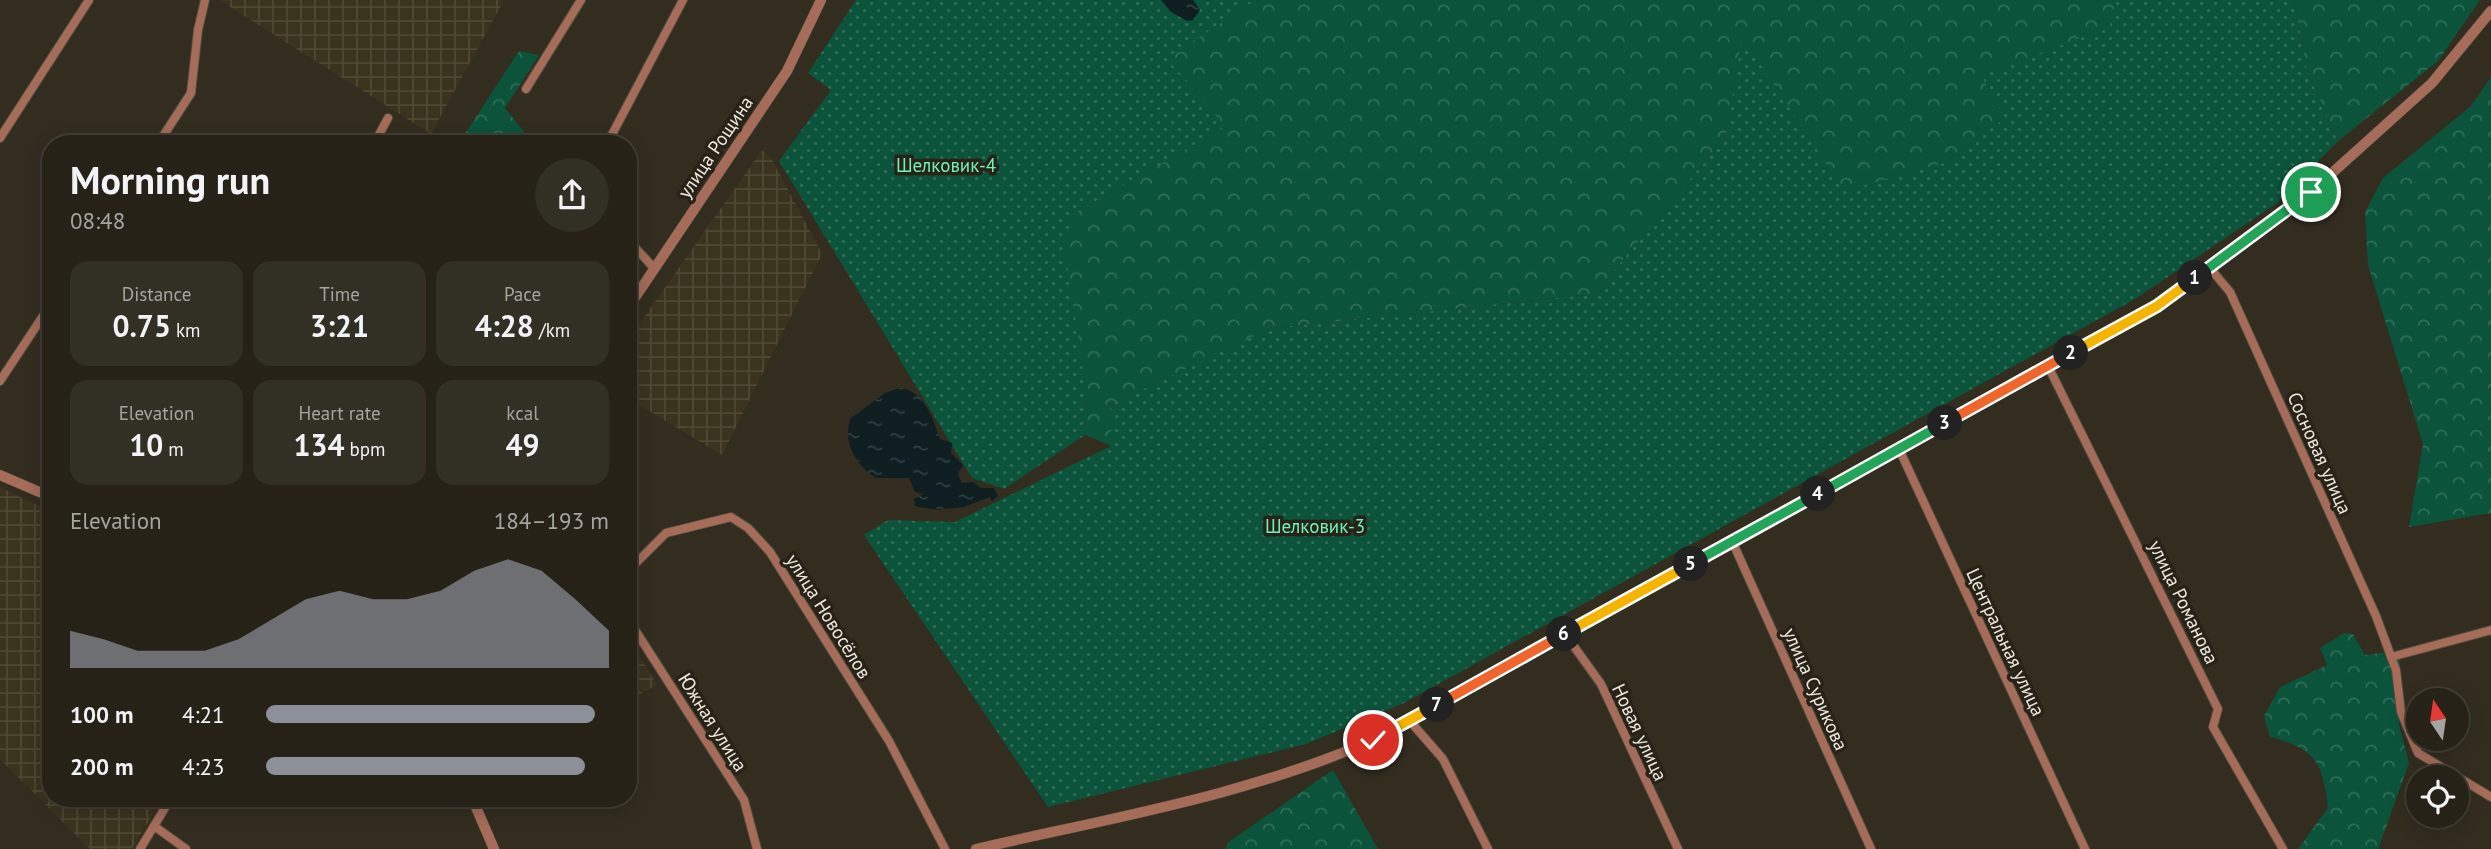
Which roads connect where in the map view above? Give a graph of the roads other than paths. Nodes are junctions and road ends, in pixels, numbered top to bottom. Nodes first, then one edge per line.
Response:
1 (89, 0) edge
2 (205, 0) edge
3 (581, 0) edge
4 (683, 0) edge
5 (821, 0) edge
6 (2491, 11) edge
7 (526, 89) dead end
8 (388, 118) dead end
9 (164, 135) edge
10 (379, 135) edge
11 (612, 135) edge
12 (0, 138) edge
13 (637, 250) edge
14 (2209, 267) junction
15 (654, 268) junction
16 (637, 294) edge
17 (42, 318) edge
18 (2048, 366) junction
19 (0, 381) edge
20 (1899, 449) junction
21 (0, 475) edge
22 (42, 493) edge
23 (1732, 541) junction
24 (637, 562) edge
25 (2491, 630) edge
26 (637, 633) edge
27 (1564, 634) junction
28 (2391, 657) junction
29 (1409, 720) junction
30 (2491, 797) edge
31 (166, 807) edge
32 (476, 807) edge
33 (154, 827) junction
34 (141, 849) edge
35 (186, 849) edge
36 (494, 849) edge
37 (757, 849) edge
38 (945, 849) edge
39 (976, 849) edge
40 (1488, 849) edge
41 (1678, 849) edge
42 (1871, 849) edge
43 (2085, 849) edge
44 (2283, 849) edge

1 - 12 street
2 - 9 street
3 - 7 street
4 - 11 street
5 - 15 street, улица Рощина
6 - 14 street
8 - 10 street
13 - 15 street
14 - 18 street
14 - 28 street, Сосновая улица
15 - 16 street, улица Рощина
17 - 19 street
18 - 20 street
18 - 44 street, улица Романова
20 - 23 street
20 - 43 street, Центральная улица
21 - 22 street
23 - 27 street
23 - 42 street, улица Сурикова
24 - 38 street, улица Новосёлов
25 - 28 street
26 - 37 street, Южная улица
27 - 29 street
27 - 41 street, Новая улица
28 - 30 street, Сосновая улица
29 - 39 street
29 - 40 street
31 - 33 street
32 - 36 street
33 - 34 street
33 - 35 street

